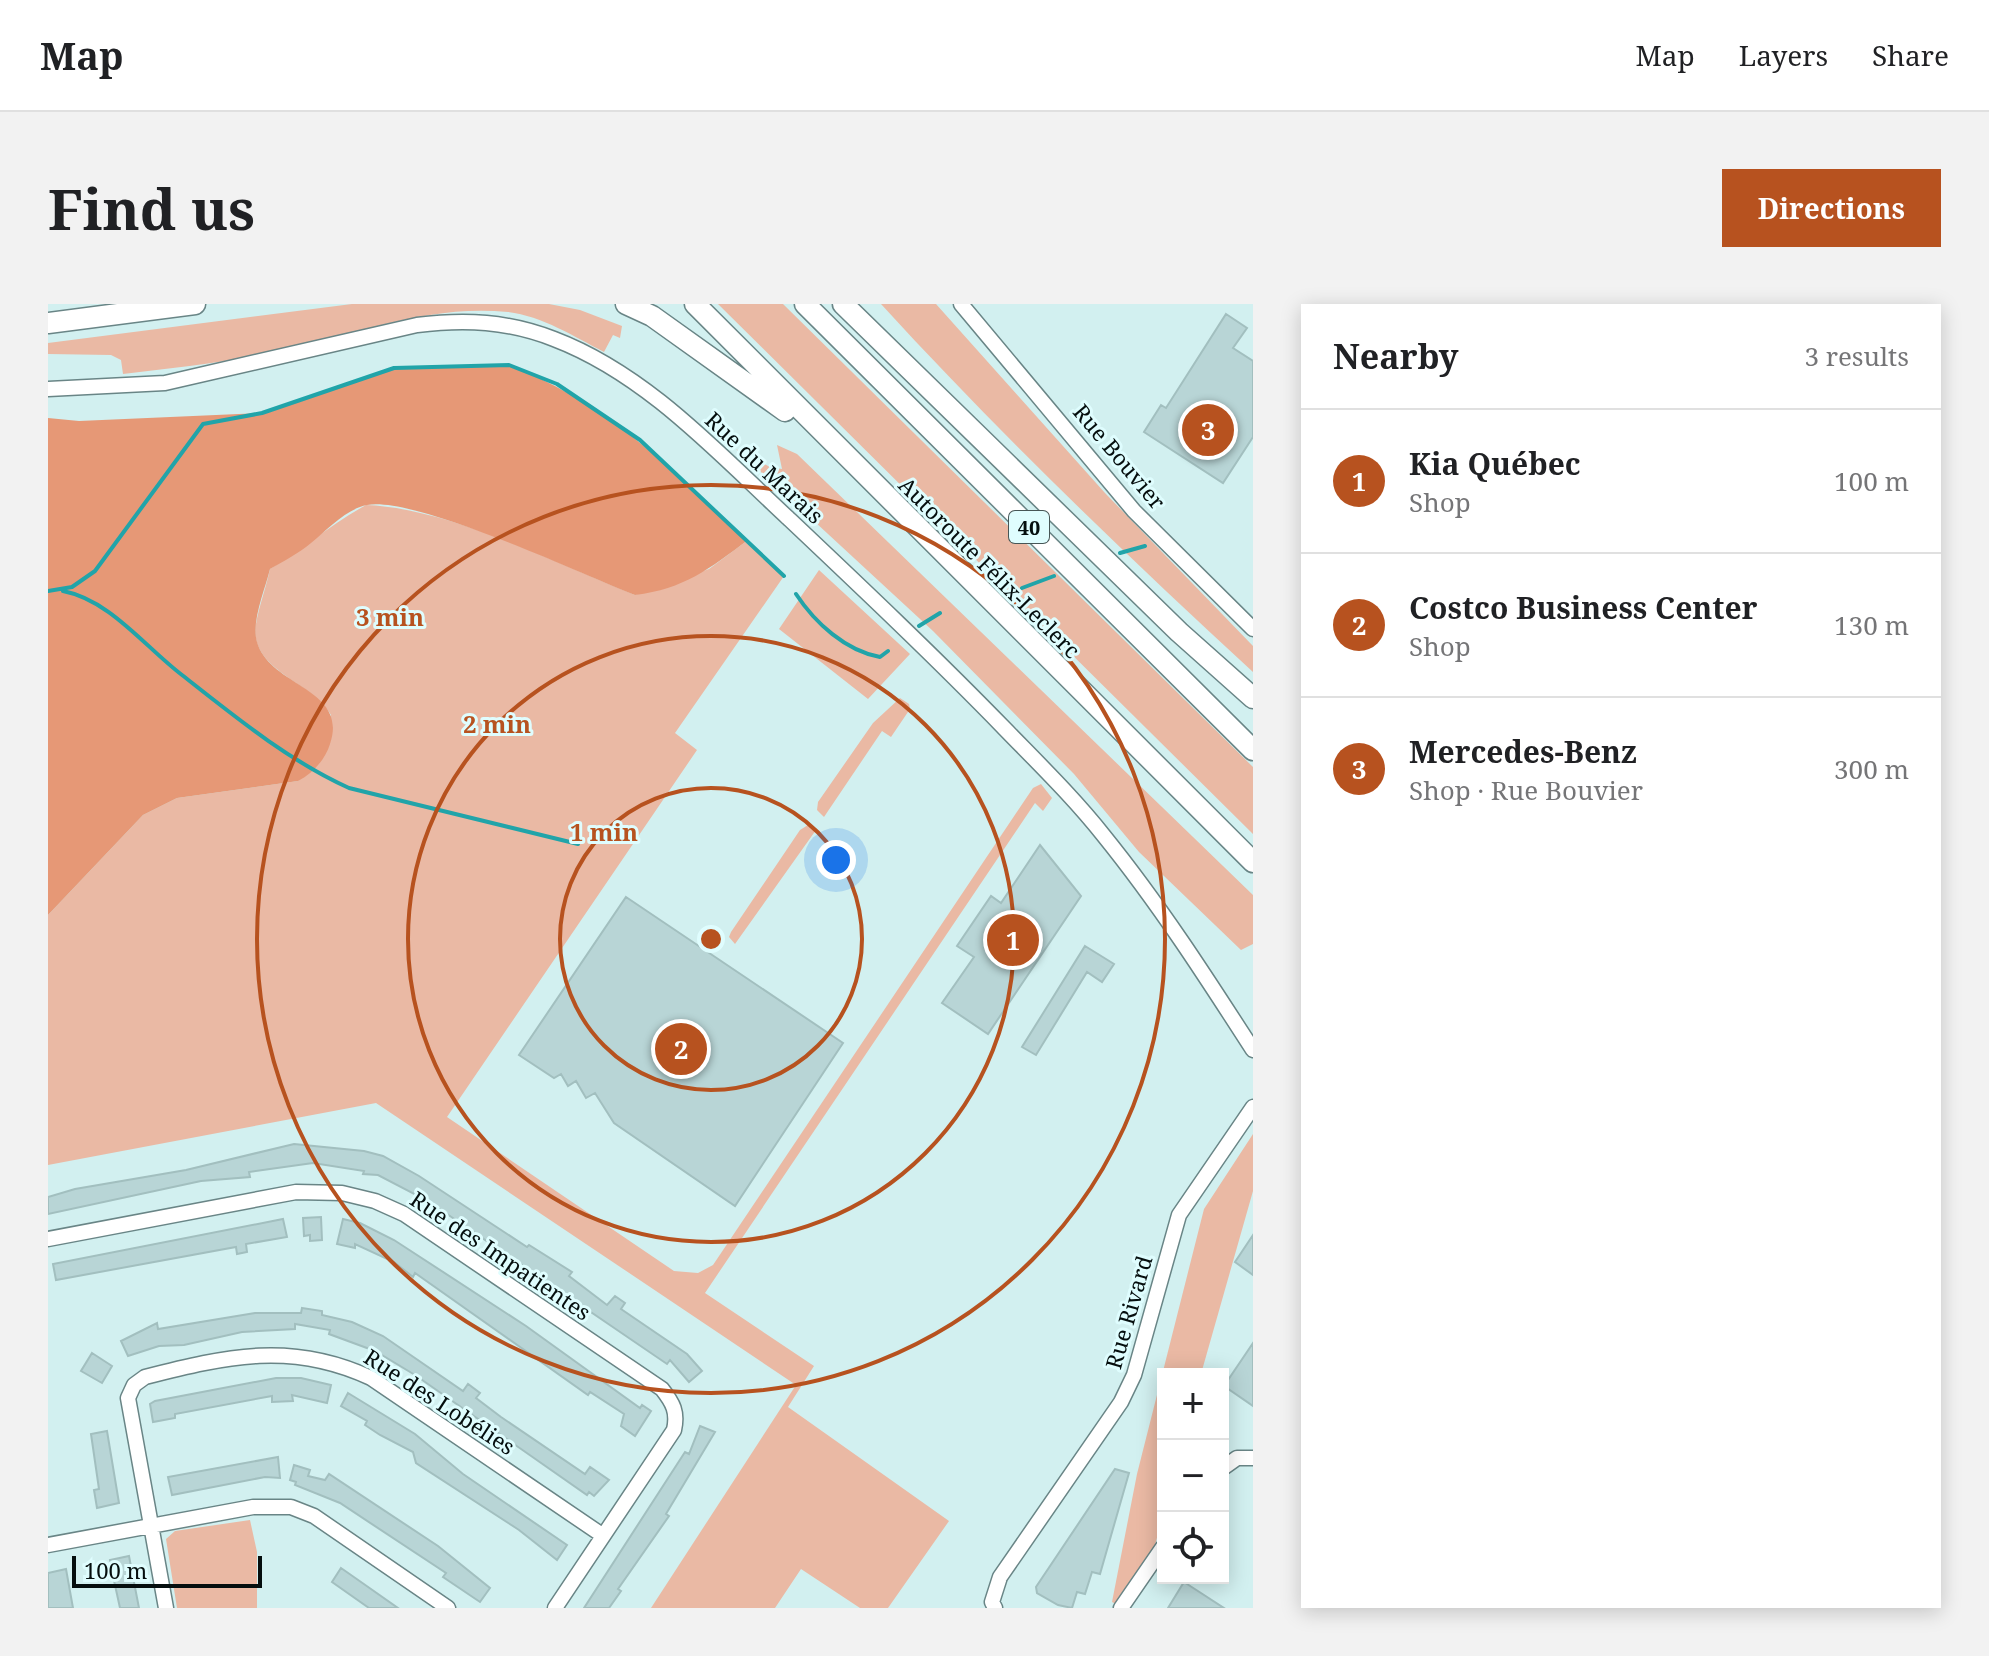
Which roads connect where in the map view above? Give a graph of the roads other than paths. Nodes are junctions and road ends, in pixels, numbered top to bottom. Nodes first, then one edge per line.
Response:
1 (195, 304) edge
2 (626, 304) edge
3 (695, 304) edge
4 (805, 304) edge
5 (843, 304) edge
6 (853, 304) edge
7 (961, 304) edge
8 (48, 323) edge
9 (887, 347) junction
10 (48, 389) edge
11 (838, 450) junction
12 (1253, 629) edge
13 (1179, 632) junction
14 (1253, 698) edge
15 (1253, 713) edge
16 (1253, 750) edge
17 (1253, 862) edge
18 (1253, 1050) edge
19 (1253, 1107) edge
20 (48, 1239) edge
21 (1253, 1458) edge
22 (1229, 1464) edge
23 (150, 1526) junction
24 (602, 1535) junction
25 (48, 1545) edge
26 (1157, 1556) edge
27 (166, 1608) edge
28 (448, 1608) edge
29 (555, 1608) edge
30 (995, 1608) edge
31 (1121, 1608) edge

1 - 8 highway
2 - 11 highway
3 - 11 highway, Autoroute Félix-Leclerc
4 - 16 highway, 40
5 - 9 highway
6 - 9 highway
7 - 12 street, Rue Bouvier
9 - 13 highway
10 - 18 street, Rue du Marais
11 - 17 highway, Autoroute Félix-Leclerc
13 - 14 highway
13 - 15 highway
19 - 30 street, Rue Rivard
20 - 24 street, Rue des Impatientes
21 - 22 street
23 - 24 street, Rue des Lobélies
23 - 25 street
23 - 27 street, Rue des Lobélies
23 - 28 street
24 - 29 street, Rue des Impatientes
26 - 31 street

